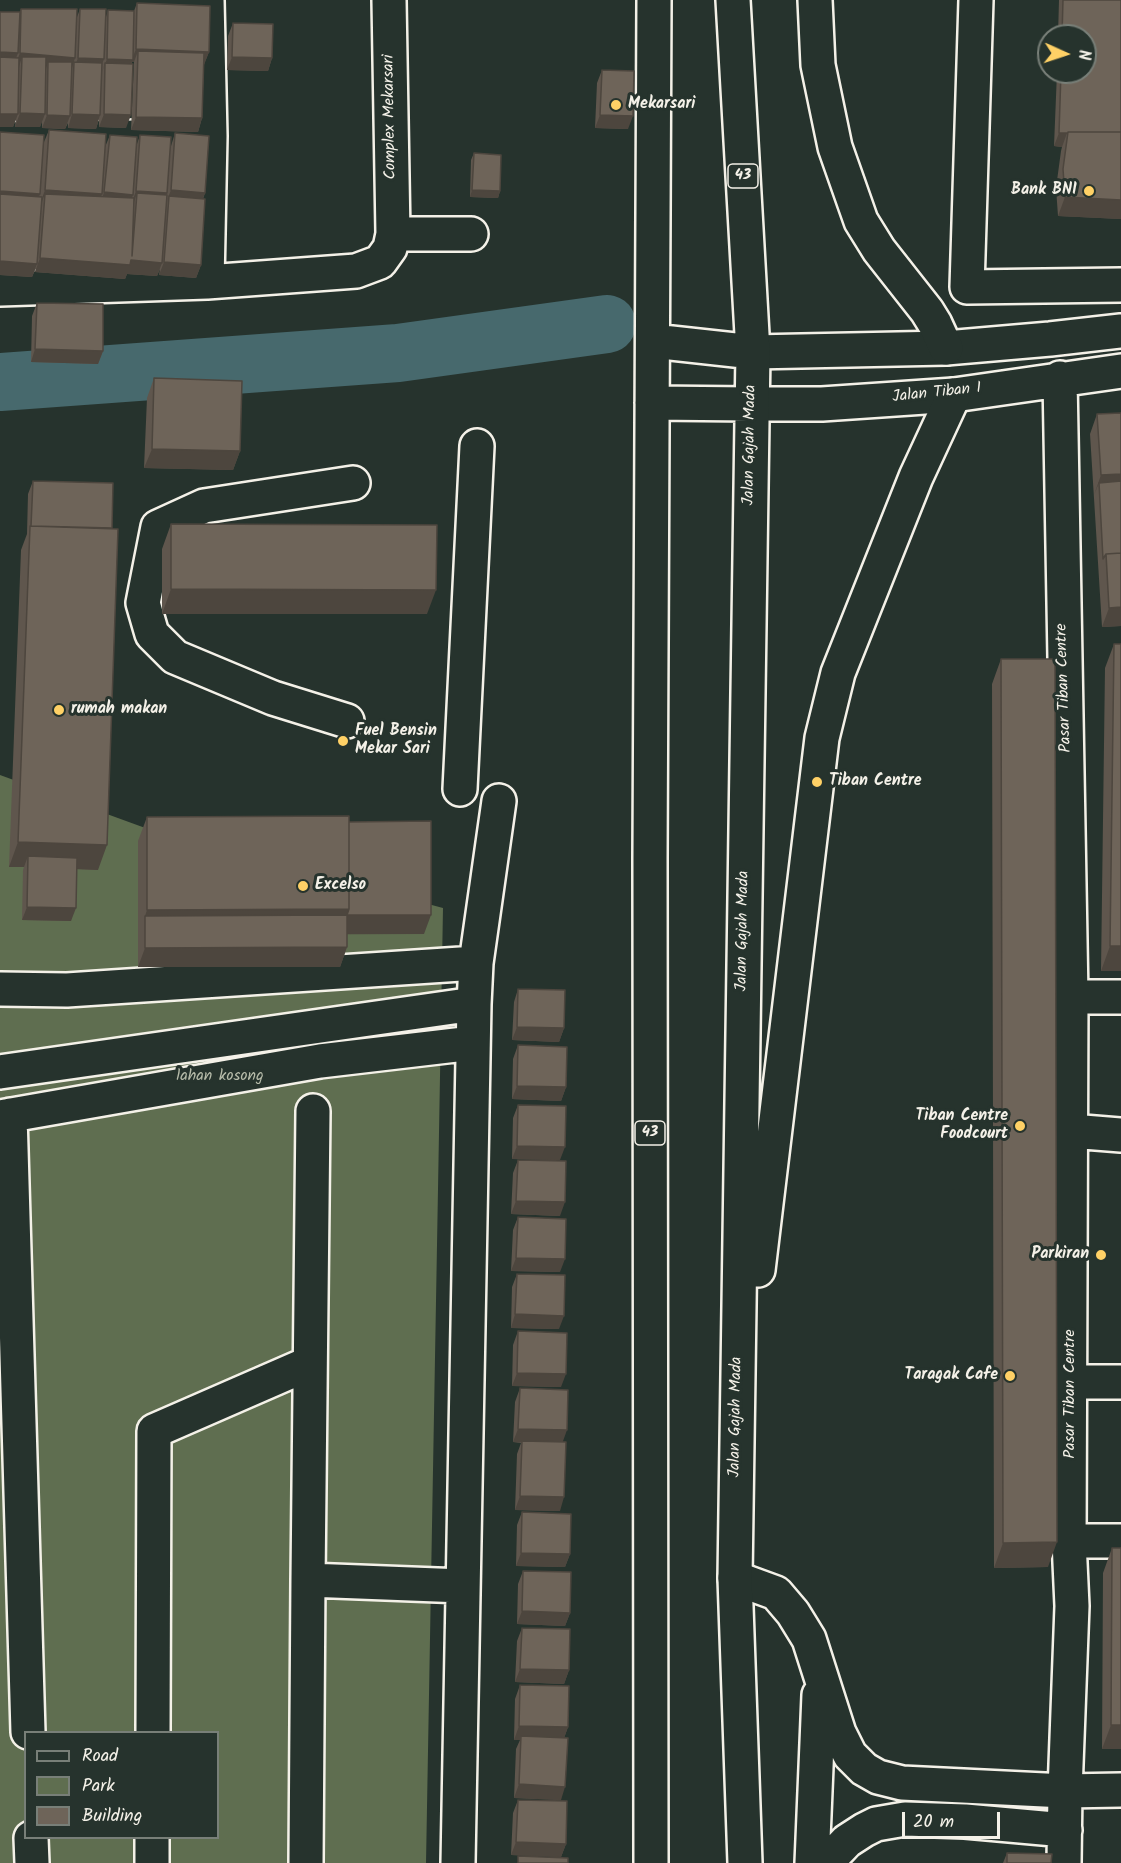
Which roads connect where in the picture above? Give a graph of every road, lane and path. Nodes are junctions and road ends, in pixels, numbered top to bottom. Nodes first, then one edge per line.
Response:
1 (389, 0) edge
2 (654, 0) edge
3 (734, 0) edge
4 (814, 0) edge
5 (976, 0) edge
6 (207, 6) edge
7 (0, 9) edge
8 (210, 136) junction
9 (0, 139) edge
10 (393, 234) junction
11 (471, 234) dead end
12 (207, 282) junction
13 (1121, 285) edge
14 (0, 289) edge
15 (1121, 331) edge
16 (653, 341) junction
17 (946, 348) junction
18 (753, 352) junction
19 (1121, 371) edge
20 (1060, 378) junction
21 (954, 395) junction
22 (652, 403) junction
23 (752, 404) junction
24 (477, 446) dead end
25 (353, 483) dead end
26 (347, 721) dead end
27 (460, 789) dead end
28 (499, 801) dead end
29 (476, 963) junction
30 (0, 988) edge
31 (1071, 997) junction
32 (1121, 997) edge
33 (474, 1004) junction
34 (473, 1043) junction
35 (0, 1072) edge
36 (313, 1111) dead end
37 (5, 1116) edge
38 (1071, 1131) junction
39 (1121, 1135) edge
40 (310, 1363) junction
41 (1071, 1382) junction
42 (1121, 1382) edge
43 (737, 1446) junction
44 (1069, 1541) junction
45 (1121, 1541) edge
46 (735, 1578) junction
47 (308, 1580) junction
48 (463, 1586) junction
49 (820, 1675) junction
50 (28, 1731) edge
51 (153, 1731) edge
52 (1121, 1790) edge
53 (1065, 1791) junction
54 (1065, 1830) junction
55 (31, 1839) edge
56 (152, 1839) edge
57 (32, 1863) edge
58 (152, 1863) edge
59 (306, 1863) edge
60 (458, 1863) edge
61 (651, 1863) edge
62 (745, 1863) edge
63 (812, 1863) edge
64 (826, 1863) edge
65 (1064, 1863) edge

1 - 10 main road, Complex Mekarsari
2 - 16 main road
3 - 18 main road, Jalan Gajah Mada / 43
4 - 17 main road
5 - 13 main road
6 - 7 main road
6 - 8 main road
8 - 9 main road
8 - 12 main road
10 - 11 main road
10 - 12 main road, Complex Mekarsari
12 - 14 main road, Complex Mekarsari
15 - 17 main road
16 - 18 main road
16 - 22 main road
17 - 18 main road
18 - 23 main road, Jalan Gajah Mada
19 - 20 main road, Jalan Tiban I
20 - 21 main road, Jalan Tiban I
20 - 31 main road, Pasar Tiban Centre
21 - 23 main road, Jalan Tiban I
21 - 43 main road
22 - 23 main road, Jalan Tiban I
22 - 61 main road, 43
23 - 43 main road, Jalan Gajah Mada
24 - 27 main road
25 - 26 main road
28 - 29 main road
29 - 30 main road
29 - 33 main road
31 - 32 main road
31 - 38 main road, Pasar Tiban Centre
33 - 34 main road
33 - 35 main road
34 - 37 main road
34 - 48 main road
36 - 40 main road
37 - 50 main road
38 - 39 main road
38 - 41 main road, Pasar Tiban Centre
40 - 47 main road
40 - 51 main road
41 - 42 main road
41 - 44 main road, Pasar Tiban Centre
43 - 46 main road, Jalan Gajah Mada
44 - 45 main road
44 - 53 main road, Pasar Tiban Centre
46 - 49 main road
46 - 62 main road, Jalan Gajah Mada
47 - 48 main road
47 - 59 main road
48 - 60 main road
49 - 53 main road
49 - 63 main road
52 - 53 main road
53 - 54 main road, Pasar Tiban Centre
54 - 64 main road
54 - 65 main road, Pasar Tiban Centre
55 - 57 main road
56 - 58 main road

